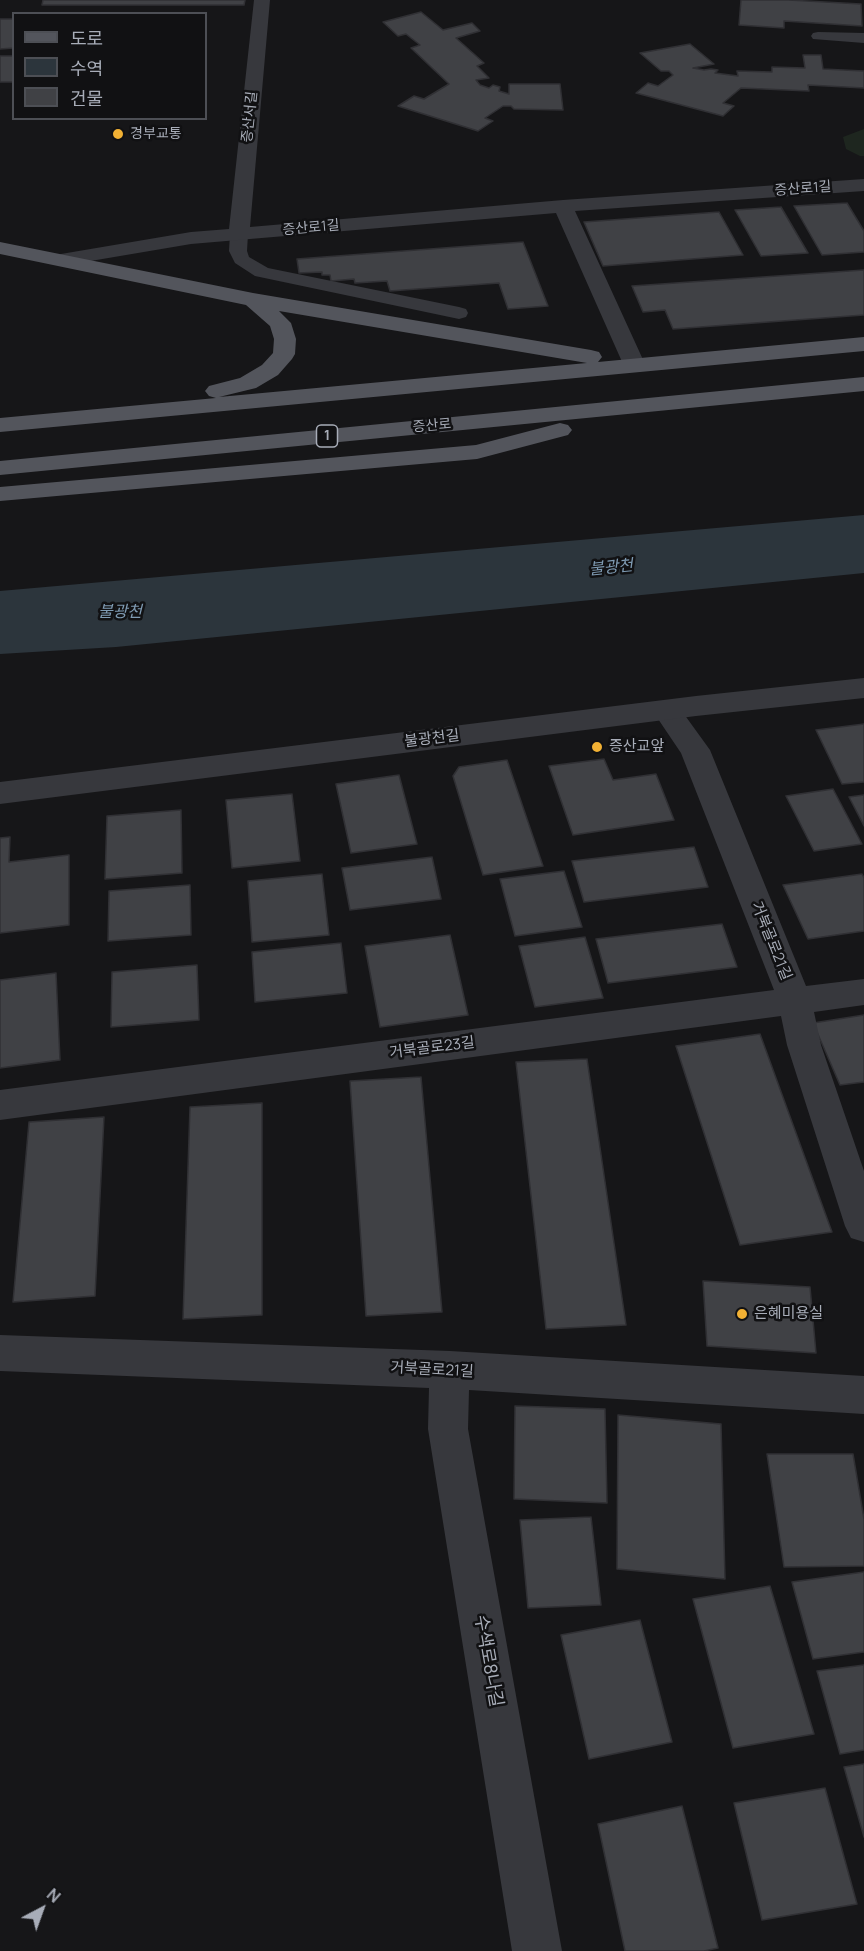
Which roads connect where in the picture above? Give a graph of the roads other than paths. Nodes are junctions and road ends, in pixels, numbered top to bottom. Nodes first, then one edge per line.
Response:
1 (262, 0) edge
2 (818, 36) dead end
3 (864, 38) edge
4 (864, 185) edge
5 (563, 206) junction
6 (238, 234) junction
7 (0, 248) edge
8 (61, 260) junction
9 (253, 300) junction
10 (459, 313) dead end
11 (864, 344) edge
12 (634, 364) junction
13 (864, 384) edge
14 (653, 405) junction
15 (33, 422) junction
16 (0, 425) edge
17 (0, 468) edge
18 (0, 494) edge
19 (864, 688) edge
20 (666, 710) junction
21 (0, 793) edge
22 (864, 992) edge
23 (795, 1001) junction
24 (0, 1105) edge
25 (857, 1183) edge
26 (864, 1226) edge
27 (0, 1353) edge
28 (450, 1370) junction
29 (864, 1395) edge
30 (537, 1951) edge

1 - 6 street, 증산서길
2 - 3 lane
4 - 5 street, 증산로1길
5 - 6 street, 증산로1길
5 - 12 street
6 - 8 street, 증산로1길
6 - 10 lane
7 - 8 main road
8 - 9 main road
9 - 12 main road
9 - 15 main road
11 - 12 main road
12 - 15 main road
13 - 14 main road, 증산로 / 1
14 - 17 main road, 증산로 / 1
14 - 18 main road
15 - 16 main road
19 - 20 street, 불광천길
20 - 21 street, 불광천길
20 - 23 street, 거북골로21길
22 - 23 street, 거북골로23길
23 - 24 street, 거북골로23길
23 - 25 street, 거북골로21길
25 - 26 street, 거북골로21길
27 - 28 street, 거북골로21길
28 - 29 street, 거북골로21길
28 - 30 street, 수색로8나길

